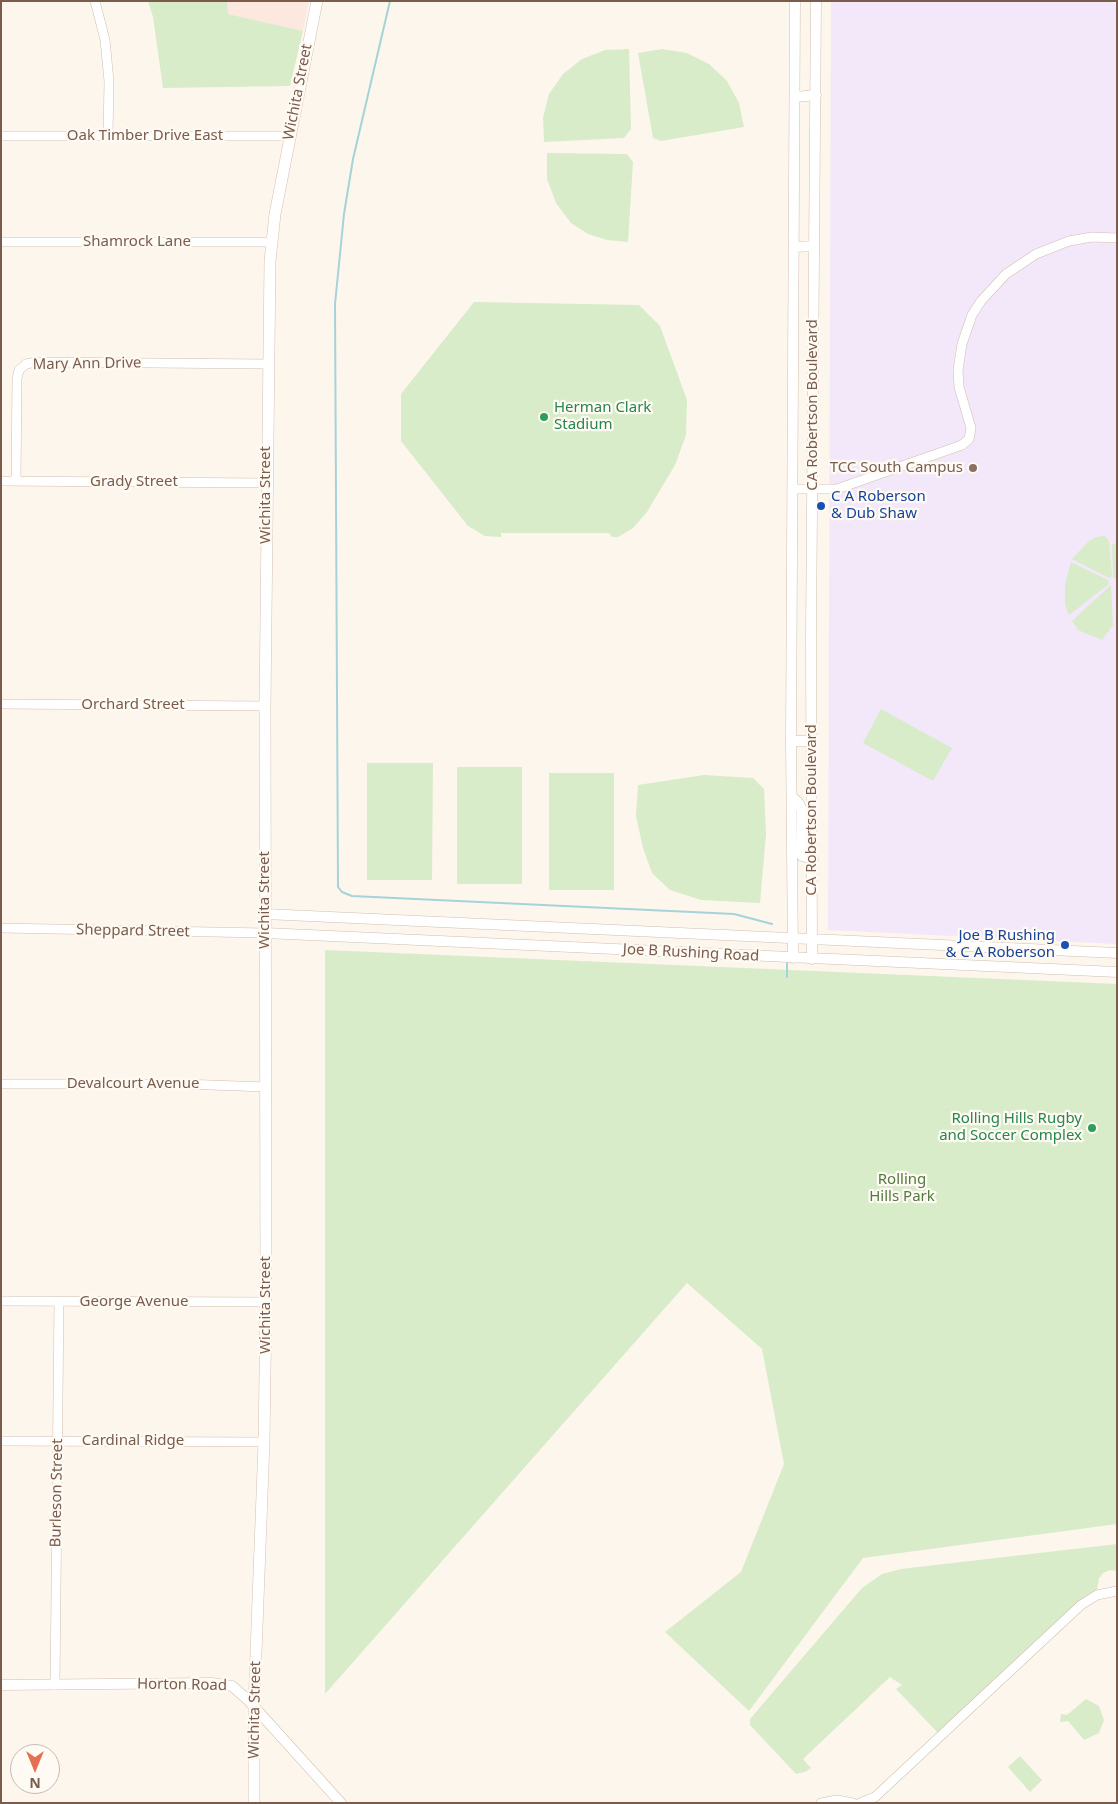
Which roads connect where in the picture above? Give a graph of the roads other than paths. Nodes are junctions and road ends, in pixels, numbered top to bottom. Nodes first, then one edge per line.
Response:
1 (95, 1) edge
2 (317, 1) edge
3 (795, 1) edge
4 (816, 1) edge
5 (816, 95) junction
6 (795, 97) junction
7 (1, 135) edge
8 (108, 136) junction
9 (290, 136) junction
10 (1117, 238) edge
11 (1, 242) edge
12 (272, 242) junction
13 (814, 246) junction
14 (794, 247) junction
15 (267, 364) junction
16 (1, 481) edge
17 (16, 481) junction
18 (266, 483) junction
19 (794, 489) junction
20 (812, 489) junction
21 (811, 635) junction
22 (793, 636) junction
23 (1, 704) edge
24 (265, 706) junction
25 (791, 741) junction
26 (812, 741) junction
27 (792, 797) junction
28 (813, 859) junction
29 (265, 914) junction
30 (1, 928) edge
31 (265, 933) junction
32 (794, 938) junction
33 (812, 938) junction
34 (1047, 950) junction
35 (1117, 953) edge
36 (793, 958) junction
37 (812, 959) junction
38 (1045, 968) junction
39 (1117, 972) edge
40 (1, 1084) edge
41 (266, 1087) junction
42 (1, 1302) edge
43 (59, 1302) junction
44 (266, 1302) junction
45 (1, 1441) edge
46 (58, 1441) junction
47 (264, 1442) junction
48 (1117, 1591) edge
49 (1, 1685) edge
50 (55, 1685) junction
51 (254, 1706) junction
52 (254, 1803) edge
53 (341, 1803) edge
54 (822, 1803) edge
55 (853, 1803) edge
56 (860, 1803) edge

1 - 8 street
2 - 9 main road, Wichita Street
3 - 6 street, CA Robertson Boulevard
4 - 5 street, CA Robertson Boulevard
5 - 6 street
5 - 13 street, CA Robertson Boulevard
6 - 14 street, CA Robertson Boulevard
7 - 8 street, Oak Timber Drive East
8 - 9 street, Oak Timber Drive East
9 - 12 main road, Wichita Street
10 - 20 street
11 - 12 street, Shamrock Lane
12 - 15 main road, Wichita Street
13 - 14 street
13 - 20 street, CA Robertson Boulevard
14 - 19 street, CA Robertson Boulevard
15 - 17 street, Mary Ann Drive
15 - 18 main road, Wichita Street
16 - 17 street, Grady Street
17 - 18 street, Grady Street
18 - 24 main road, Wichita Street
19 - 20 street
19 - 22 street, CA Robertson Boulevard
20 - 21 street, CA Robertson Boulevard
21 - 22 street
21 - 26 street, CA Robertson Boulevard
22 - 25 street, CA Robertson Boulevard
23 - 24 street, Orchard Street
24 - 29 main road, Wichita Street
25 - 26 street
25 - 27 street, CA Robertson Boulevard
26 - 28 street, CA Robertson Boulevard
27 - 28 street
27 - 32 street, CA Robertson Boulevard
28 - 33 street, CA Robertson Boulevard
29 - 31 main road, Wichita Street
29 - 32 street, Joe B Rushing Road
30 - 31 street, Sheppard Street
31 - 36 street, Joe B Rushing Road
31 - 41 main road, Wichita Street
32 - 33 street, Joe B Rushing Road
32 - 36 street, CA Robertson Boulevard
33 - 34 street, Joe B Rushing Road
33 - 37 street, CA Robertson Boulevard
34 - 35 street, Joe B Rushing Road
34 - 38 street
36 - 37 street, Joe B Rushing Road
37 - 38 street, Joe B Rushing Road
38 - 39 street, Joe B Rushing Road
40 - 41 street, Devalcourt Avenue
41 - 44 main road, Wichita Street
42 - 43 street, George Avenue
43 - 44 street, George Avenue
43 - 46 street, Burleson Street
44 - 47 main road, Wichita Street
45 - 46 street, Cardinal Ridge
46 - 47 street, Cardinal Ridge
46 - 50 street, Burleson Street
47 - 51 main road, Wichita Street
48 - 56 street
49 - 50 street, Horton Road
50 - 51 street, Horton Road
51 - 52 main road, Wichita Street
51 - 53 street, Horton Road
54 - 55 street

